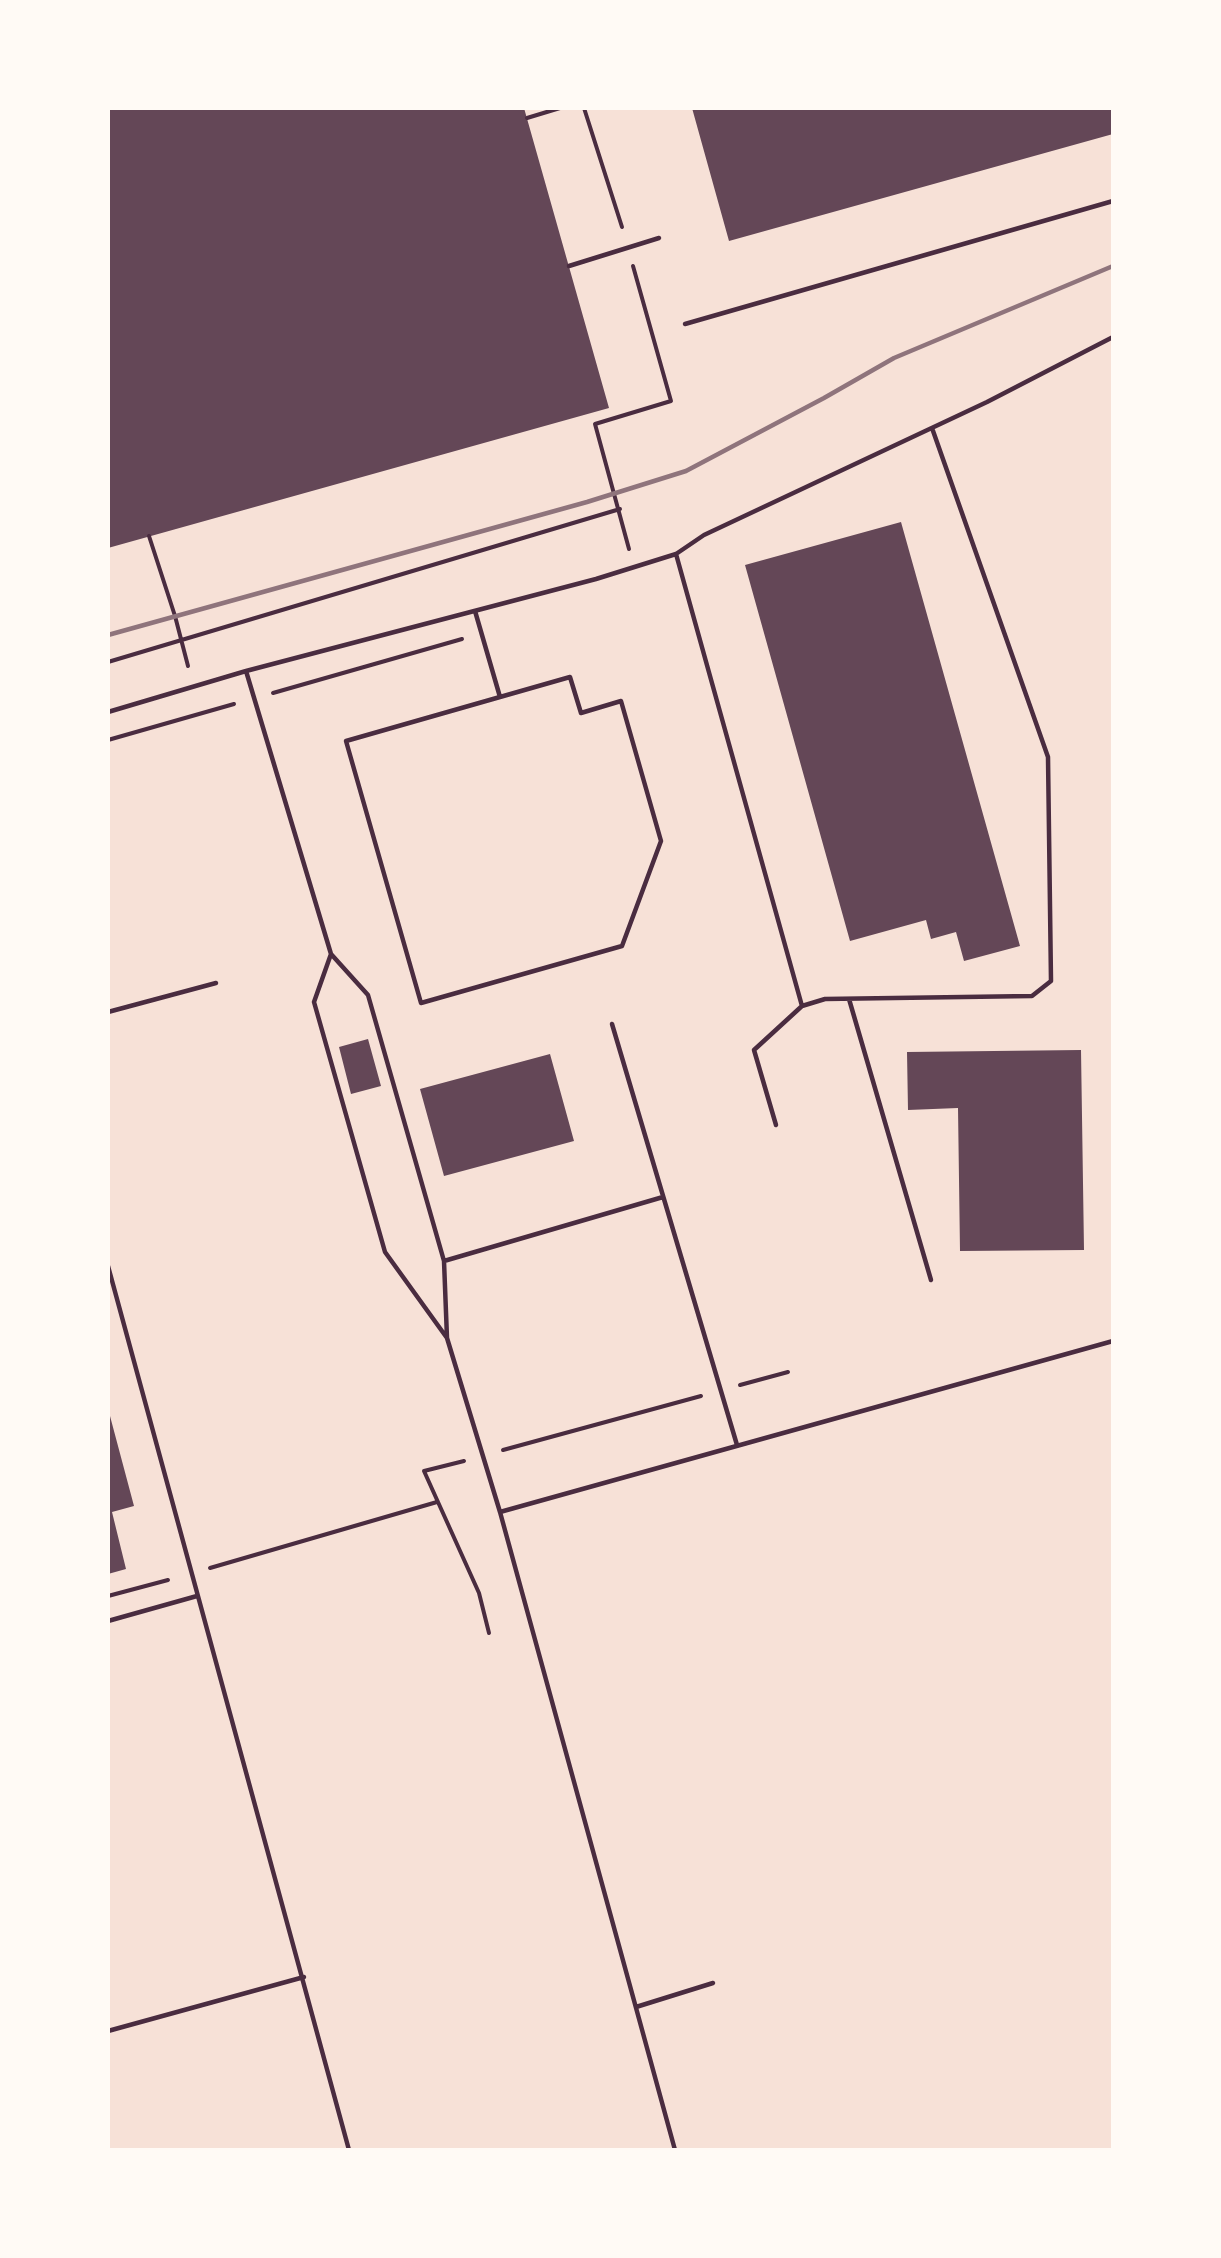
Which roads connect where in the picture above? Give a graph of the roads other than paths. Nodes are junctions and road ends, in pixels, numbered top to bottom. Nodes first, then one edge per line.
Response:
1 (1113, 201) edge
2 (659, 238) dead end
3 (569, 266) dead end
4 (685, 324) dead end
5 (1113, 337) edge
6 (932, 428) junction
7 (676, 554) junction
8 (475, 611) junction
9 (246, 671) junction
10 (500, 697) junction
11 (108, 712) edge
12 (331, 954) junction
13 (216, 983) dead end
14 (849, 999) junction
15 (802, 1006) junction
16 (108, 1012) edge
17 (612, 1024) dead end
18 (776, 1125) dead end
19 (663, 1197) junction
20 (444, 1261) junction
21 (108, 1266) edge
22 (932, 1280) dead end
23 (447, 1338) junction
24 (1113, 1341) edge
25 (736, 1445) junction
26 (500, 1512) junction
27 (197, 1596) junction
28 (108, 1621) edge
29 (304, 1977) junction
30 (713, 1983) dead end
31 (636, 2007) junction
32 (108, 2031) edge
33 (350, 2150) edge
34 (675, 2150) edge

1 - 4 lane
2 - 3 lane
5 - 6 lane
6 - 7 lane
6 - 14 lane
7 - 8 lane
7 - 15 lane
8 - 9 lane
8 - 10 lane
9 - 11 lane
9 - 12 lane
10 - 10 lane
12 - 20 lane
12 - 23 lane
13 - 16 lane
14 - 15 lane
14 - 22 lane
15 - 18 lane
17 - 19 lane
19 - 20 lane
19 - 25 lane
20 - 23 lane
21 - 27 lane
23 - 26 lane
24 - 25 lane
25 - 26 lane
26 - 31 lane
27 - 28 lane
27 - 29 lane
29 - 32 lane
29 - 33 lane
30 - 31 lane
31 - 34 lane

